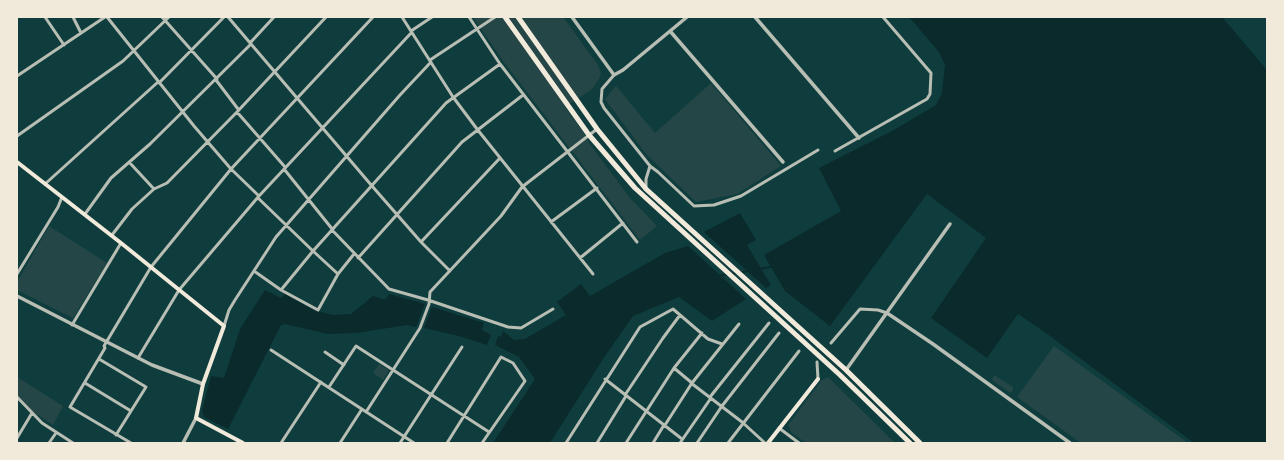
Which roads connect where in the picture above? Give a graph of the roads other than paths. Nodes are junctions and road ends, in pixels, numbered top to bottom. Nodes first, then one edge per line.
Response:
1 (44, 17) edge
2 (73, 17) edge
3 (106, 17) edge
4 (162, 17) edge
5 (169, 17) edge
6 (224, 17) edge
7 (228, 17) edge
8 (274, 17) edge
9 (326, 17) edge
10 (373, 17) edge
11 (402, 17) edge
12 (432, 17) edge
13 (469, 17) edge
14 (495, 17) edge
15 (505, 17) edge
16 (518, 17) edge
17 (572, 17) edge
18 (687, 17) edge
19 (756, 17) edge
20 (883, 17) edge
21 (165, 21) junction
22 (476, 29) junction
23 (670, 31) junction
24 (411, 32) junction
25 (81, 33) junction
26 (251, 44) junction
27 (64, 45) junction
28 (192, 50) junction
29 (134, 52) junction
30 (431, 61) junction
31 (500, 64) junction
32 (17, 69) edge
33 (274, 72) junction
34 (19, 75) edge
35 (614, 75) junction
36 (216, 79) junction
37 (158, 83) junction
38 (523, 95) junction
39 (454, 97) junction
40 (297, 98) junction
41 (237, 110) junction
42 (182, 112) junction
43 (322, 127) junction
44 (477, 129) junction
45 (597, 129) junction
46 (589, 135) junction
47 (17, 136) edge
48 (858, 138) junction
49 (259, 139) junction
50 (207, 141) junction
51 (818, 150) dead end
52 (569, 151) junction
53 (835, 151) dead end
54 (347, 157) junction
55 (500, 158) junction
56 (17, 162) edge
57 (128, 162) junction
58 (783, 162) dead end
59 (650, 166) junction
60 (285, 168) junction
61 (231, 169) junction
62 (45, 185) junction
63 (372, 186) junction
64 (522, 186) junction
65 (597, 188) junction
66 (646, 188) junction
67 (154, 189) junction
68 (62, 197) junction
69 (259, 197) junction
70 (308, 200) junction
71 (85, 214) junction
72 (396, 214) junction
73 (551, 222) junction
74 (623, 223) junction
75 (950, 224) dead end
76 (286, 225) junction
77 (333, 230) junction
78 (112, 235) junction
79 (421, 242) junction
80 (637, 242) dead end
81 (122, 243) junction
82 (313, 251) junction
83 (354, 254) junction
84 (358, 258) junction
85 (580, 258) junction
86 (151, 266) junction
87 (450, 271) junction
88 (254, 272) junction
89 (17, 274) edge
90 (338, 274) junction
91 (593, 274) dead end
92 (179, 290) junction
93 (280, 290) junction
94 (17, 296) edge
95 (428, 300) junction
96 (553, 310) dead end
97 (887, 313) junction
98 (680, 315) junction
99 (769, 323) dead end
100 (739, 324) dead end
101 (72, 325) junction
102 (224, 326) junction
103 (702, 333) junction
104 (779, 333) dead end
105 (106, 342) junction
106 (722, 344) junction
107 (831, 344) dead end
108 (462, 347) dead end
109 (271, 350) dead end
110 (799, 351) dead end
111 (325, 352) dead end
112 (138, 358) junction
113 (99, 359) junction
114 (817, 362) dead end
115 (344, 365) junction
116 (674, 368) junction
117 (393, 370) junction
118 (846, 370) junction
119 (818, 378) joint
120 (605, 379) junction
121 (321, 382) junction
122 (85, 383) junction
123 (692, 383) junction
124 (203, 384) junction
125 (329, 387) junction
126 (431, 394) junction
127 (626, 395) junction
128 (17, 397) edge
129 (710, 397) junction
130 (722, 406) junction
131 (362, 409) junction
132 (131, 411) junction
133 (646, 411) junction
134 (366, 412) junction
135 (32, 413) junction
136 (464, 416) junction
137 (196, 418) junction
138 (742, 422) junction
139 (664, 425) junction
140 (779, 428) junction
141 (489, 432) junction
142 (56, 433) junction
143 (116, 435) junction
144 (404, 436) junction
145 (17, 438) edge
146 (682, 439) junction
147 (50, 443) edge
148 (73, 443) edge
149 (131, 443) edge
150 (183, 443) edge
151 (243, 443) edge
152 (281, 443) edge
153 (340, 443) edge
154 (400, 443) edge
155 (414, 443) edge
156 (446, 443) edge
157 (482, 443) edge
158 (566, 443) edge
159 (597, 443) edge
160 (626, 443) edge
161 (653, 443) edge
162 (680, 443) edge
163 (687, 443) edge
164 (697, 443) edge
165 (728, 443) edge
166 (767, 443) edge
167 (799, 443) edge
168 (910, 443) edge
169 (920, 443) edge
170 (1070, 443) edge

1 - 27 street
2 - 25 street
3 - 25 street
3 - 29 street
4 - 21 street
5 - 21 street
6 - 28 street
7 - 26 street
8 - 26 street
9 - 33 street
10 - 40 street
11 - 24 street
12 - 24 street
13 - 22 street
14 - 22 street
15 - 46 highway
16 - 45 highway
17 - 35 street
18 - 23 street
19 - 48 street
20 - 48 street
21 - 28 street
21 - 29 street
22 - 30 street
22 - 31 street
23 - 35 street
23 - 58 street
24 - 30 street
24 - 43 street
25 - 27 street
26 - 33 street
26 - 36 street
27 - 34 street
28 - 36 street
28 - 37 street
29 - 37 street
29 - 47 street
30 - 39 street
30 - 54 street
31 - 38 street
31 - 39 street
32 - 34 street
33 - 40 street
33 - 41 street
35 - 59 street
36 - 41 street
36 - 42 street
37 - 42 street
37 - 62 street
38 - 44 street
38 - 52 street
39 - 44 street
39 - 63 street
40 - 43 street
40 - 49 street
41 - 49 street
41 - 50 street
42 - 50 street
42 - 57 street
43 - 54 street
43 - 60 street
44 - 55 street
44 - 72 street
45 - 46 street
45 - 66 highway
46 - 52 street
46 - 168 highway
48 - 53 street
49 - 60 street
49 - 61 street
50 - 61 street
50 - 67 street
51 - 59 street
52 - 64 street
52 - 65 street
54 - 63 street
54 - 70 street
55 - 64 street
55 - 79 street
56 - 62 main road
57 - 67 street
57 - 71 street
59 - 66 street
60 - 69 street
60 - 70 street
61 - 69 street
61 - 86 street
62 - 68 main road
63 - 72 street
63 - 77 street
64 - 73 street
64 - 87 street
65 - 73 street
65 - 74 street
66 - 118 highway
67 - 78 street
68 - 71 main road
68 - 89 street
69 - 76 street
69 - 92 street
70 - 76 street
70 - 77 street
71 - 78 main road
72 - 79 street
72 - 84 street
73 - 85 street
74 - 80 street
74 - 85 street
75 - 97 street
76 - 82 street
76 - 88 street
77 - 82 street
77 - 83 street
78 - 81 main road
79 - 87 street
81 - 86 main road
81 - 101 street
82 - 90 street
82 - 93 street
83 - 84 street
83 - 90 street
84 - 95 street
85 - 91 street
86 - 92 main road
86 - 105 street
87 - 95 street
88 - 93 street
88 - 102 street
90 - 93 street
92 - 102 main road
92 - 112 street
94 - 101 street
95 - 96 street
95 - 117 street
97 - 107 street
97 - 118 street
97 - 170 street
98 - 103 street
98 - 120 street
98 - 127 street
99 - 129 street
100 - 106 street
101 - 105 street
102 - 124 main road
103 - 106 street
103 - 116 street
104 - 130 street
105 - 112 street
105 - 113 street
106 - 123 street
108 - 126 street
109 - 121 street
110 - 138 street
111 - 115 street
112 - 124 street
113 - 122 street
113 - 132 street
114 - 119 street
115 - 117 street
115 - 125 street
116 - 123 street
116 - 133 street
117 - 126 street
117 - 134 street
118 - 169 highway
119 - 140 main road
120 - 127 street
120 - 158 street
121 - 125 street
121 - 152 street
122 - 132 street
122 - 143 street
123 - 129 street
123 - 139 street
124 - 137 main road
125 - 131 street
126 - 136 street
126 - 144 street
127 - 133 street
127 - 159 street
128 - 135 street
129 - 130 street
129 - 146 street
130 - 138 street
130 - 164 street
131 - 134 street
131 - 153 street
132 - 143 street
133 - 139 street
133 - 160 street
134 - 144 street
135 - 142 street
135 - 145 street
136 - 141 street
136 - 141 street
136 - 156 street
137 - 150 street
137 - 151 main road
138 - 165 street
138 - 166 street
139 - 146 street
139 - 161 street
140 - 166 main road
140 - 167 street
141 - 157 street
142 - 147 street
142 - 148 street
143 - 149 street
144 - 154 street
144 - 155 street
146 - 162 street
146 - 163 street

